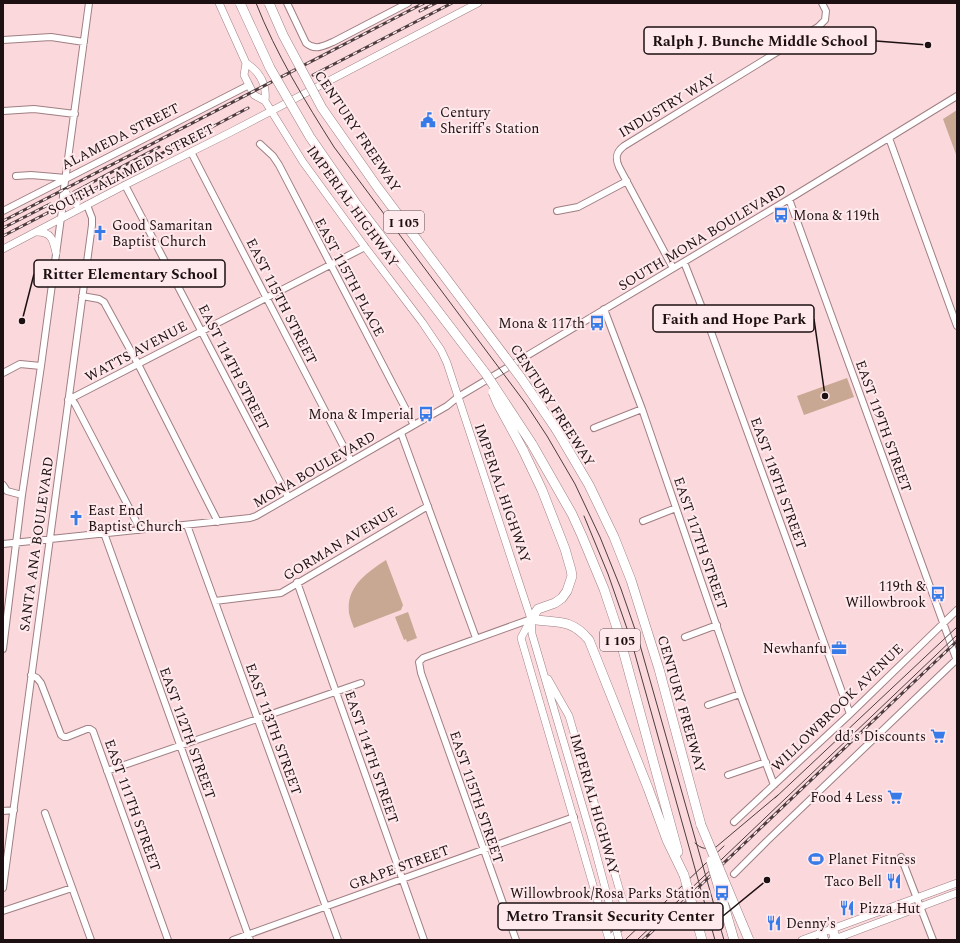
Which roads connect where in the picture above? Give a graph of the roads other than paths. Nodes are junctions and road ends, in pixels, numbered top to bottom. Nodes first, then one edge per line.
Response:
1 (89, 3) edge
2 (219, 3) edge
3 (240, 3) edge
4 (269, 3) edge
5 (287, 3) edge
6 (408, 3) edge
7 (478, 3) edge
8 (822, 3) edge
9 (3, 40) edge
10 (84, 42) junction
11 (246, 63) junction
12 (249, 85) junction
13 (957, 96) edge
14 (265, 101) junction
15 (3, 111) edge
16 (271, 112) junction
17 (75, 114) junction
18 (889, 138) junction
19 (260, 144) dead end
20 (191, 152) junction
21 (16, 176) dead end
22 (66, 178) junction
23 (627, 182) junction
24 (125, 185) junction
25 (64, 192) junction
26 (789, 199) junction
27 (87, 205) junction
28 (3, 211) edge
29 (557, 211) dead end
30 (60, 219) junction
31 (34, 232) junction
32 (365, 247) junction
33 (3, 249) edge
34 (56, 254) junction
35 (684, 262) junction
36 (330, 265) junction
37 (673, 268) junction
38 (82, 296) junction
39 (266, 298) junction
40 (604, 309) junction
41 (957, 326) edge
42 (202, 330) junction
43 (138, 364) junction
44 (41, 366) junction
45 (3, 373) edge
46 (486, 374) junction
47 (458, 397) junction
48 (68, 400) junction
49 (642, 408) junction
50 (414, 425) junction
51 (594, 428) dead end
52 (401, 433) junction
53 (351, 461) junction
54 (3, 485) edge
55 (22, 495) junction
56 (288, 497) junction
57 (428, 506) junction
58 (676, 508) junction
59 (643, 521) dead end
60 (218, 522) junction
61 (187, 526) junction
62 (139, 530) junction
63 (104, 533) junction
64 (49, 540) junction
65 (17, 543) junction
66 (3, 544) edge
67 (297, 582) junction
68 (215, 602) junction
69 (6, 607) edge
70 (957, 610) edge
71 (531, 619) junction
72 (943, 623) junction
73 (717, 625) junction
74 (685, 637) dead end
75 (476, 638) junction
76 (3, 649) edge
77 (957, 660) edge
78 (542, 668) junction
79 (31, 675) junction
80 (361, 682) dead end
81 (336, 690) junction
82 (740, 694) junction
83 (708, 705) dead end
84 (850, 714) junction
85 (258, 718) junction
86 (180, 746) junction
87 (766, 762) junction
88 (107, 771) junction
89 (728, 775) dead end
90 (774, 785) junction
91 (14, 810) junction
92 (3, 811) edge
93 (45, 813) dead end
94 (574, 817) junction
95 (734, 822) dead end
96 (701, 825) junction
97 (483, 850) junction
98 (675, 850) junction
99 (901, 857) dead end
100 (734, 874) dead end
101 (402, 879) junction
102 (957, 883) edge
103 (3, 888) edge
104 (72, 888) junction
105 (957, 893) edge
106 (916, 898) junction
107 (326, 906) junction
108 (920, 907) junction
109 (3, 912) edge
110 (628, 919) junction
111 (604, 922) junction
112 (832, 928) junction
113 (823, 936) edge
114 (249, 937) edge
115 (91, 940) edge
116 (168, 940) edge
117 (233, 940) edge
118 (338, 940) edge
119 (424, 940) edge
120 (516, 940) edge
121 (609, 940) edge
122 (621, 940) edge
123 (702, 940) edge
124 (734, 940) edge
125 (749, 940) edge
126 (802, 940) edge
127 (835, 940) edge
128 (933, 940) edge

1 - 10 street, SANTA ANA BOULEVARD
2 - 11 main road, IMPERIAL HIGHWAY
3 - 46 highway, I 105, bridge
4 - 96 highway, CENTURY FREEWAY / I 105, bridge
5 - 6 street
7 - 16 main road
8 - 23 street, INDUSTRY WAY
9 - 10 street
10 - 17 street, SANTA ANA BOULEVARD
11 - 12 main road, IMPERIAL HIGHWAY
11 - 14 main road, IMPERIAL HIGHWAY
12 - 14 main road, IMPERIAL HIGHWAY
12 - 22 street, ALAMEDA STREET
13 - 18 street, SOUTH MONA BOULEVARD
14 - 16 main road, IMPERIAL HIGHWAY
15 - 17 street
16 - 20 main road, SOUTH ALAMEDA STREET
16 - 32 main road, IMPERIAL HIGHWAY
17 - 22 street, SANTA ANA BOULEVARD
18 - 26 street, SOUTH MONA BOULEVARD
18 - 41 street
19 - 36 street, EAST 115TH PLACE
20 - 24 main road, SOUTH ALAMEDA STREET
20 - 39 street, EAST 115TH STREET
21 - 22 street
22 - 25 street, SANTA ANA BOULEVARD
22 - 28 street, ALAMEDA STREET
23 - 29 street
23 - 37 street, INDUSTRY WAY
24 - 27 main road, SOUTH ALAMEDA STREET
24 - 42 street, EAST 114TH STREET
25 - 27 main road, bridge
25 - 30 street, SANTA ANA BOULEVARD, bridge
26 - 35 street, SOUTH MONA BOULEVARD
26 - 72 street, EAST 119TH STREET
27 - 30 main road, SOUTH ALAMEDA STREET
27 - 38 street, SANTA ANA BOULEVARD
30 - 31 main road, SOUTH ALAMEDA STREET
30 - 34 street, SANTA ANA BOULEVARD
31 - 33 main road, SOUTH ALAMEDA STREET
31 - 34 main road
32 - 36 street, WATTS AVENUE
32 - 47 main road, IMPERIAL HIGHWAY
34 - 44 street, SANTA ANA BOULEVARD
35 - 37 street, SOUTH MONA BOULEVARD
35 - 84 street, EAST 118TH STREET
36 - 39 street, WATTS AVENUE
36 - 50 street, EAST 115TH PLACE
37 - 40 street, SOUTH MONA BOULEVARD
38 - 43 street
38 - 48 street, SANTA ANA BOULEVARD
39 - 42 street, WATTS AVENUE
39 - 53 street, EAST 115TH STREET
40 - 47 street, SOUTH MONA BOULEVARD
40 - 49 street, EAST 117TH STREET
42 - 43 street, WATTS AVENUE
42 - 56 street, EAST 114TH STREET
43 - 48 street, WATTS AVENUE
43 - 60 street
44 - 45 street
44 - 55 street, SANTA ANA BOULEVARD
46 - 71 highway, bridge
46 - 98 highway, I 105, bridge
47 - 50 street, MONA BOULEVARD
47 - 71 main road, IMPERIAL HIGHWAY
48 - 62 street
48 - 64 street, SANTA ANA BOULEVARD
49 - 51 street
49 - 58 street, EAST 117TH STREET
50 - 52 street, MONA BOULEVARD
52 - 53 street, MONA BOULEVARD
52 - 57 street
53 - 56 street, MONA BOULEVARD
54 - 55 street
55 - 65 street, SANTA ANA BOULEVARD
56 - 60 street, MONA BOULEVARD
57 - 67 street, GORMAN AVENUE
57 - 75 street
58 - 59 street
58 - 73 street, EAST 117TH STREET
60 - 61 street, MONA BOULEVARD
61 - 62 street, MONA BOULEVARD
61 - 68 street, EAST 113TH STREET
62 - 63 street, MONA BOULEVARD
63 - 64 street, MONA BOULEVARD
63 - 86 street, EAST 112TH STREET
64 - 65 street, MONA BOULEVARD
64 - 79 street, SANTA ANA BOULEVARD
65 - 66 street, MONA BOULEVARD
65 - 69 street, SANTA ANA BOULEVARD
67 - 68 street, GORMAN AVENUE
67 - 81 street, EAST 114TH STREET
68 - 85 street, EAST 113TH STREET
69 - 76 street, SANTA ANA BOULEVARD
70 - 72 street, WILLOWBROOK AVENUE
71 - 75 street
71 - 78 main road, IMPERIAL HIGHWAY
71 - 94 main road
71 - 98 highway
72 - 77 street, EAST 119TH STREET
72 - 84 street, WILLOWBROOK AVENUE
73 - 74 street
73 - 82 street, EAST 117TH STREET
75 - 97 street, EAST 115TH STREET
77 - 100 street
78 - 110 main road
78 - 122 main road, IMPERIAL HIGHWAY, bridge
79 - 88 street, EAST 111TH STREET
79 - 91 street, SANTA ANA BOULEVARD
80 - 81 street
81 - 85 street
81 - 101 street, EAST 114TH STREET
82 - 83 street
82 - 87 street, EAST 117TH STREET
84 - 90 street, WILLOWBROOK AVENUE
85 - 86 street
85 - 107 street, EAST 113TH STREET
86 - 88 street
86 - 114 street, EAST 112TH STREET
87 - 89 street
87 - 90 street, EAST 117TH STREET
88 - 116 street, EAST 111TH STREET
90 - 95 street, WILLOWBROOK AVENUE
91 - 92 street
91 - 103 street, SANTA ANA BOULEVARD
93 - 104 street
94 - 97 street, GRAPE STREET
94 - 111 main road
96 - 124 highway, CENTURY FREEWAY / I 105, bridge
96 - 125 highway, bridge
97 - 101 street, GRAPE STREET
97 - 120 street, EAST 115TH STREET
98 - 123 highway, I 105, bridge
99 - 106 street
101 - 107 street, GRAPE STREET
101 - 119 street, EAST 114TH STREET
102 - 106 main road
104 - 109 street
104 - 115 street
105 - 108 main road
106 - 108 street
106 - 112 main road
107 - 114 street, GRAPE STREET
107 - 118 street, EAST 113TH STREET
108 - 127 main road
108 - 128 street
110 - 111 main road
110 - 121 street
111 - 121 main road
112 - 113 main road
112 - 127 highway
113 - 126 main road
114 - 117 street, GRAPE STREET

